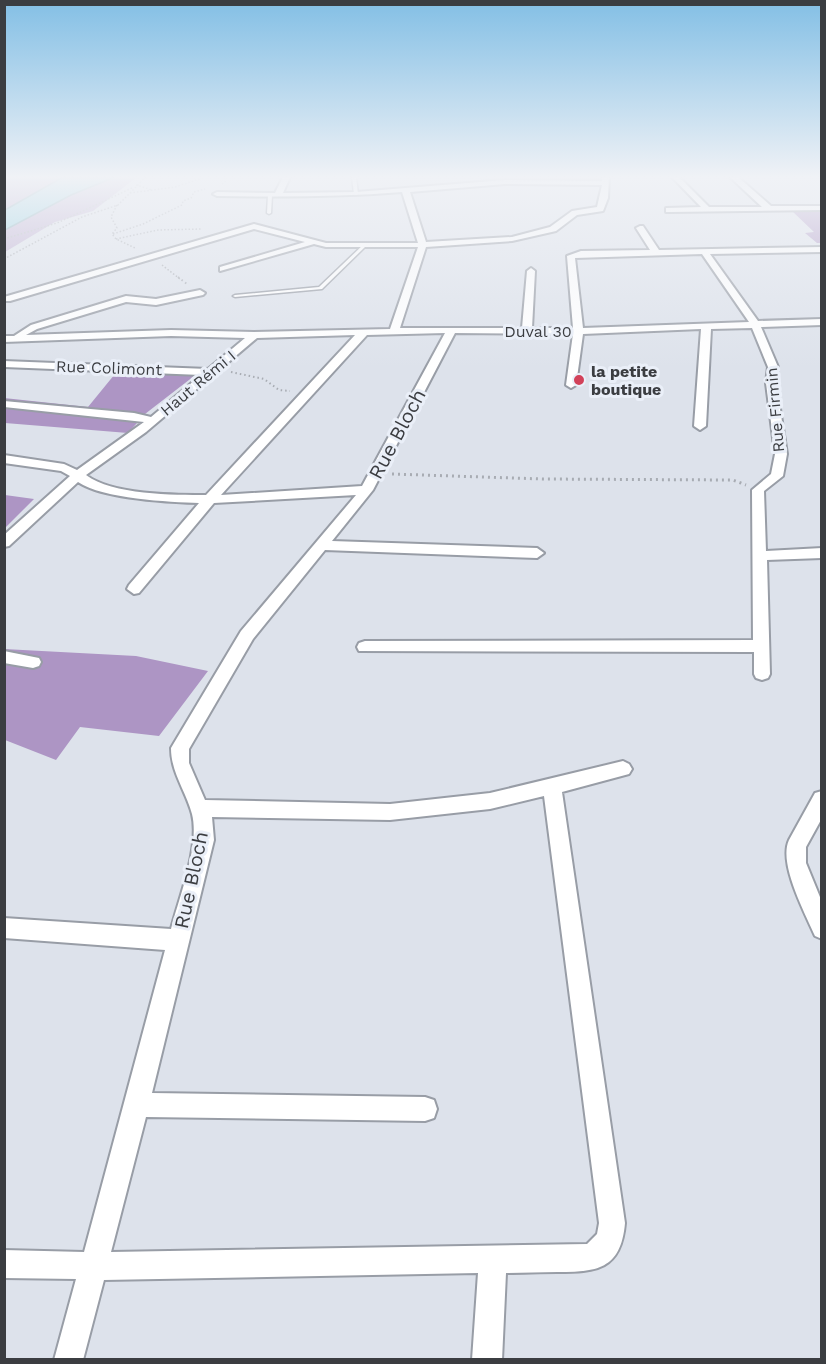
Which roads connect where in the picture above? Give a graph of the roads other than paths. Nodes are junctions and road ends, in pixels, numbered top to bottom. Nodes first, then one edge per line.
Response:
1 (210, 241) edge
2 (309, 241) edge
3 (422, 241) edge
4 (487, 241) edge
5 (648, 241) edge
6 (314, 242) junction
7 (423, 245) junction
8 (364, 246) junction
9 (822, 249) edge
10 (704, 251) junction
11 (656, 252) junction
12 (223, 268) dead end
13 (531, 271) dead end
14 (200, 293) dead end
15 (235, 296) dead end
16 (7, 299) dead end
17 (822, 322) edge
18 (755, 324) junction
19 (706, 326) junction
20 (452, 330) junction
21 (527, 330) junction
22 (394, 331) junction
23 (578, 331) junction
24 (364, 332) junction
25 (254, 335) junction
26 (9, 338) edge
27 (4, 364) edge
28 (213, 372) junction
29 (571, 385) dead end
30 (4, 404) edge
31 (153, 420) junction
32 (700, 426) dead end
33 (4, 459) edge
34 (78, 475) junction
35 (371, 482) junction
36 (209, 500) junction
37 (4, 543) edge
38 (322, 544) junction
39 (537, 553) dead end
40 (822, 553) edge
41 (762, 556) junction
42 (134, 589) dead end
43 (763, 646) junction
44 (365, 647) dead end
45 (4, 657) edge
46 (33, 662) dead end
47 (762, 674) dead end
48 (623, 769) dead end
49 (552, 786) junction
50 (822, 799) edge
51 (199, 808) junction
52 (4, 928) edge
53 (822, 929) edge
54 (178, 940) junction
55 (136, 1106) junction
56 (425, 1109) dead end
57 (493, 1260) junction
58 (4, 1264) edge
59 (94, 1266) junction
60 (68, 1359) edge
61 (487, 1359) edge

1 - 16 street
2 - 6 street
3 - 7 street
4 - 7 street
5 - 11 street
6 - 8 street
6 - 12 street
7 - 8 street
7 - 22 street
8 - 15 lane
9 - 10 street
10 - 11 street
10 - 18 street, Rue Firmin
11 - 23 street
13 - 21 street
14 - 26 street
17 - 18 street, Duval 30
18 - 19 street, Duval 30
18 - 41 street, Rue Firmin
19 - 23 street, Duval 30
19 - 32 street
20 - 21 street, Duval 30
20 - 22 street, Duval 30
20 - 35 street, Rue Bloch
21 - 23 street, Duval 30
22 - 24 street, Duval 30
23 - 29 street
24 - 25 street, Duval 30
24 - 36 street
25 - 26 street, Duval 30
25 - 28 street, Haut Rémi I
27 - 28 street, Rue Colimont
28 - 31 street, Haut Rémi I
30 - 31 street
31 - 34 street, Haut Rémi I
33 - 34 street
34 - 36 street
34 - 37 street, Haut Rémi I
35 - 36 street
35 - 38 street, Rue Bloch
36 - 42 street
38 - 39 street
38 - 51 street, Rue Bloch
40 - 41 street
41 - 43 street
43 - 44 street
43 - 47 street
45 - 46 street
48 - 49 street
49 - 51 street
49 - 57 street
50 - 53 street
51 - 54 street, Rue Bloch
52 - 54 street
54 - 55 street, Rue Bloch
55 - 56 street
55 - 59 street, Rue Bloch
57 - 59 street
57 - 61 street
58 - 59 street
59 - 60 street, Rue Bloch

